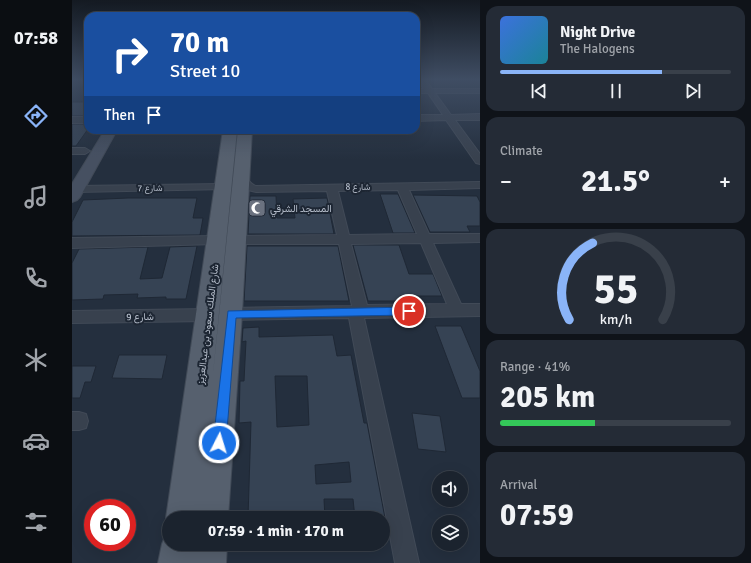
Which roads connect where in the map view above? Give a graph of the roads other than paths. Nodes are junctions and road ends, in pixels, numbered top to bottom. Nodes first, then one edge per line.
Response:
1 (441, 106) edge
2 (449, 117) junction
3 (480, 117) edge
4 (420, 118) edge
5 (72, 120) edge
6 (84, 120) edge
7 (96, 134) edge
8 (109, 134) edge
9 (230, 134) edge
10 (243, 134) edge
11 (475, 147) edge
12 (72, 151) edge
13 (85, 151) junction
14 (480, 161) edge
15 (72, 173) edge
16 (232, 182) junction
17 (480, 185) edge
18 (402, 186) junction
19 (332, 187) junction
20 (74, 193) edge
21 (480, 238) edge
22 (345, 239) junction
23 (425, 239) junction
24 (226, 240) junction
25 (72, 243) edge
26 (480, 310) edge
27 (457, 311) junction
28 (358, 312) junction
29 (231, 314) junction
30 (208, 315) junction
31 (72, 317) edge
32 (183, 511) edge
33 (213, 511) edge
34 (178, 551) edge
35 (209, 551) edge
36 (176, 563) edge
37 (208, 563) edge
38 (407, 563) edge

1 - 2 street
2 - 3 street
2 - 4 street
2 - 11 street
5 - 6 street
7 - 13 street
8 - 20 street
9 - 16 main road, شارع الملك سعود بن عبدالعزيز
10 - 16 main road, شارع الملك سعود بن عبدالعزيز
11 - 14 street
12 - 13 street
13 - 15 street
16 - 19 street, شارع 8
16 - 20 street, شارع 7
16 - 24 main road, شارع الملك سعود بن عبدالعزيز
17 - 18 street, شارع 8
18 - 19 street, شارع 8
18 - 23 street
19 - 22 street
21 - 23 street
22 - 23 street
22 - 24 street
22 - 28 street
23 - 27 street
24 - 25 street
24 - 29 main road, شارع الملك سعود بن عبدالعزيز
24 - 30 main road, شارع الملك سعود بن عبدالعزيز
26 - 27 street
27 - 28 street
28 - 29 street
28 - 38 street
29 - 33 main road, شارع الملك سعود بن عبدالعزيز
30 - 31 street, شارع 9
30 - 32 main road, شارع الملك سعود بن عبدالعزيز
34 - 36 main road
35 - 37 main road

